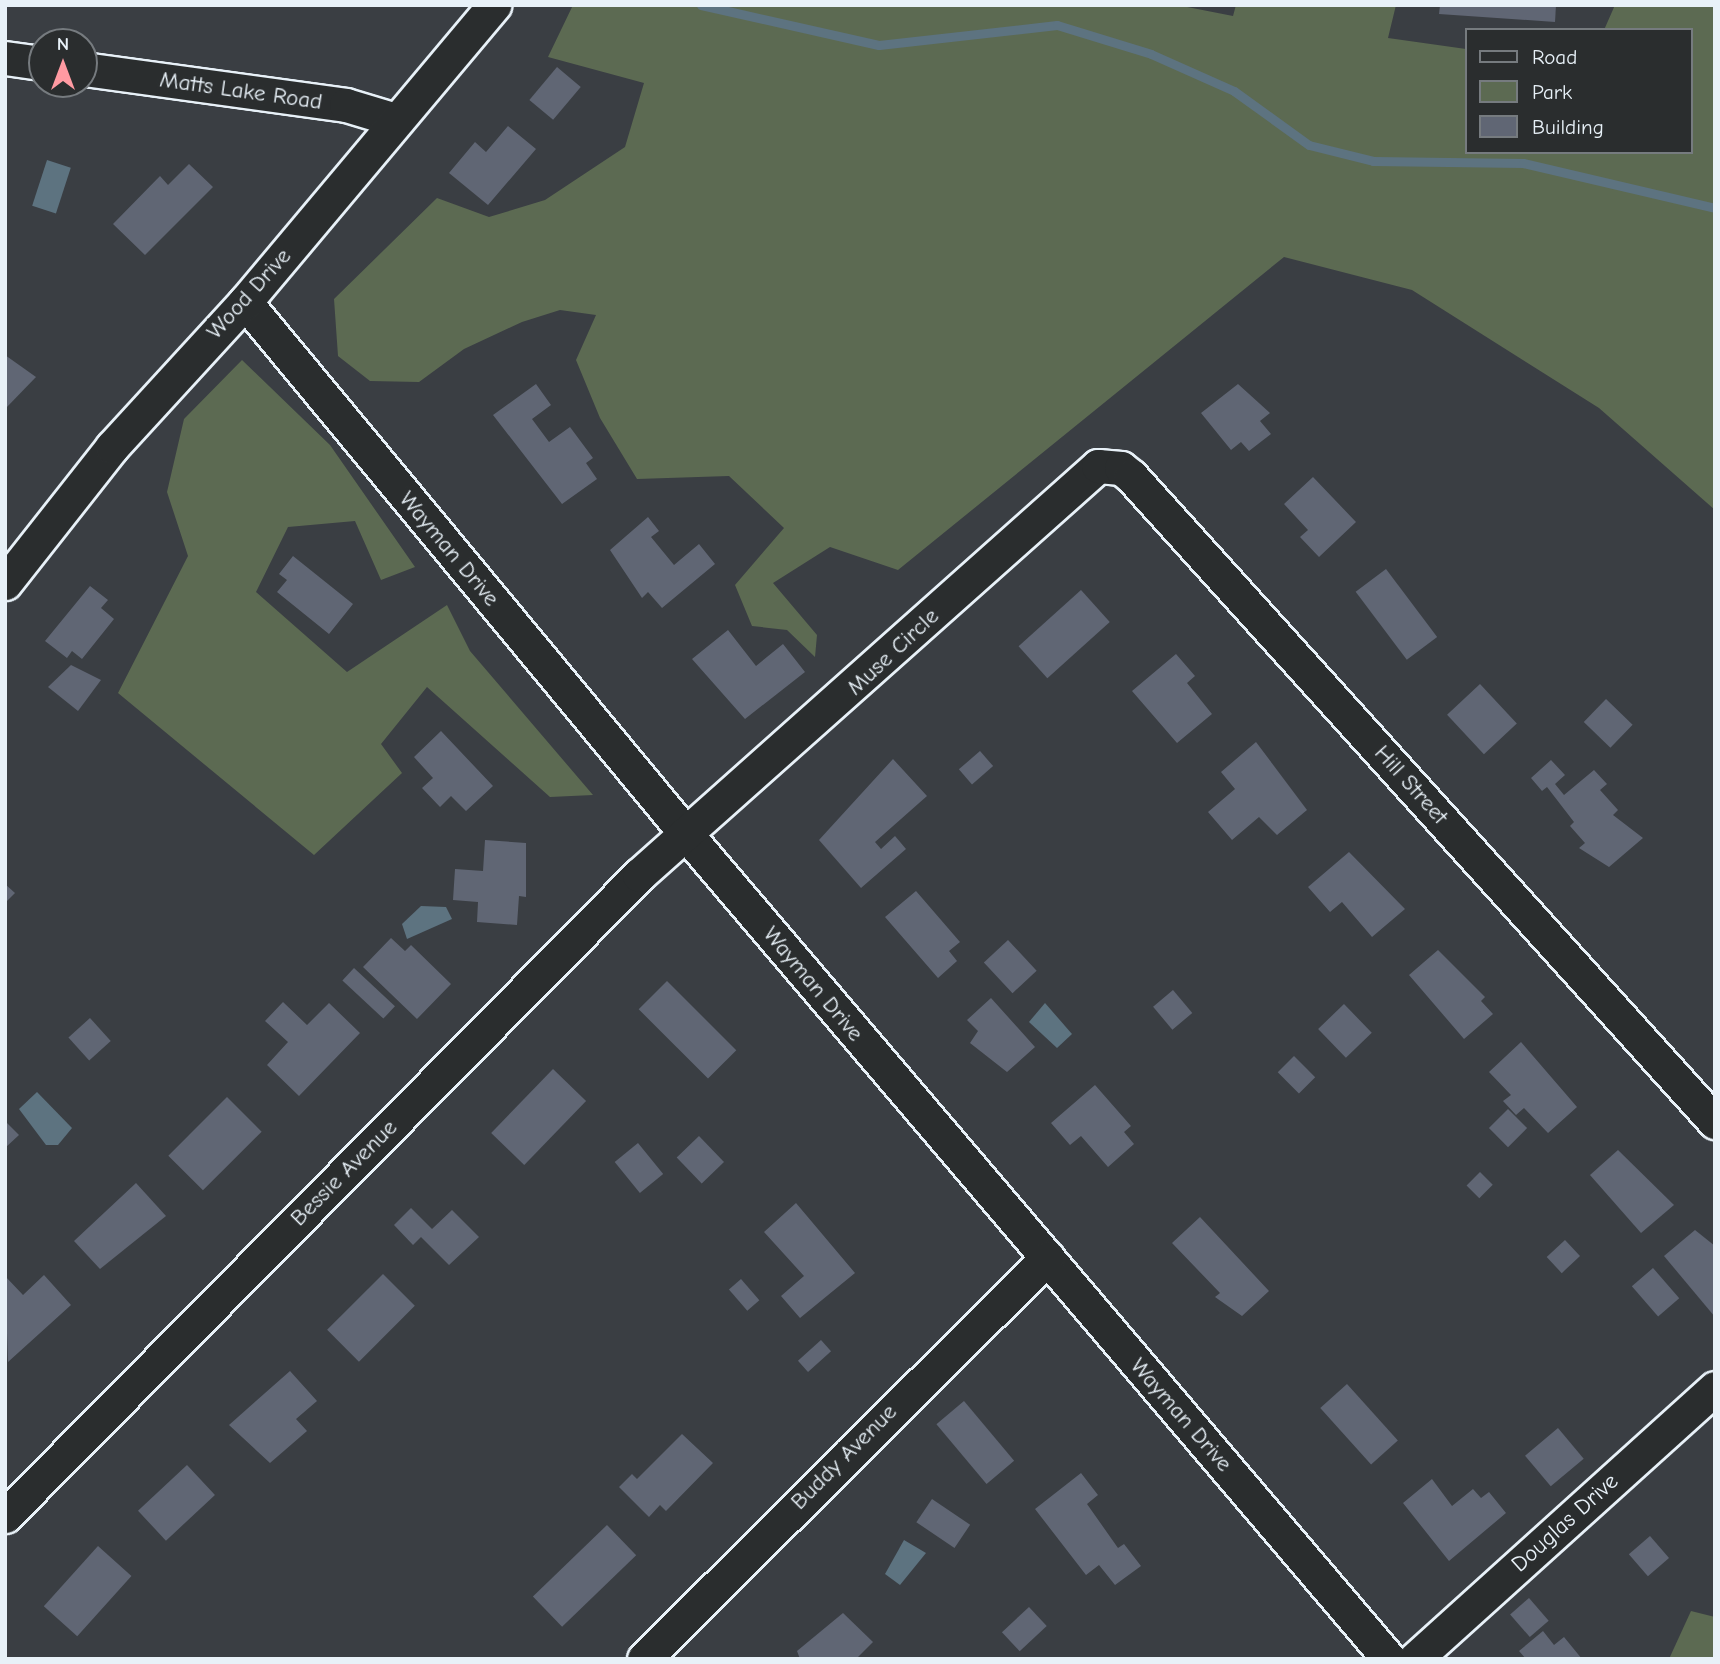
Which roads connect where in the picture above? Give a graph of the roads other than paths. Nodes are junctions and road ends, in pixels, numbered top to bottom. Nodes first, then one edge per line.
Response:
1 (494, 5) edge
2 (5, 58) edge
3 (28, 61) edge
4 (98, 71) edge
5 (396, 120) junction
6 (245, 302) junction
7 (1098, 466) joint
8 (5, 583) edge
9 (687, 835) junction
10 (1715, 1122) edge
11 (1046, 1258) junction
12 (1715, 1388) edge
13 (5, 1516) edge
14 (643, 1659) edge
15 (1389, 1659) edge
16 (1415, 1659) edge

1 - 5 street, Wood Drive
2 - 3 street
4 - 5 street, Matts Lake Road
5 - 6 street, Wood Drive
6 - 8 street, Wood Drive
6 - 9 street, Wayman Drive
7 - 9 street, Muse Circle
7 - 10 street, Hill Street
9 - 11 street, Wayman Drive
9 - 13 street, Bessie Avenue
11 - 14 street, Buddy Avenue
11 - 15 street, Wayman Drive
12 - 16 street, Douglas Drive

